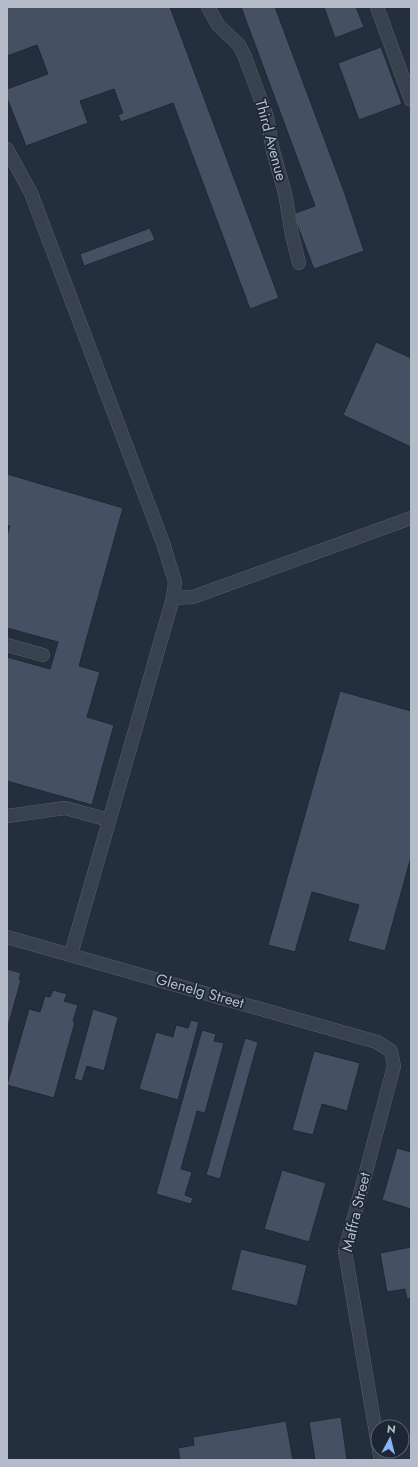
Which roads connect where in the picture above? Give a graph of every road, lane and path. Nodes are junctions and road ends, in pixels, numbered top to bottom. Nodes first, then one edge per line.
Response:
1 (208, 7) edge
2 (377, 7) edge
3 (411, 100) edge
4 (7, 149) edge
5 (299, 263) dead end
6 (411, 518) edge
7 (173, 598) junction
8 (7, 645) edge
9 (44, 655) dead end
10 (7, 816) edge
11 (109, 820) junction
12 (7, 937) edge
13 (71, 954) junction
14 (391, 1051) joint
15 (374, 1419) edge

1 - 5 street, Third Avenue
2 - 3 street
4 - 7 street
6 - 7 street
7 - 11 street
8 - 9 street
10 - 11 street
11 - 13 street
12 - 13 street, Glenelg Street
13 - 14 street, Glenelg Street
14 - 15 street, Maffra Street

